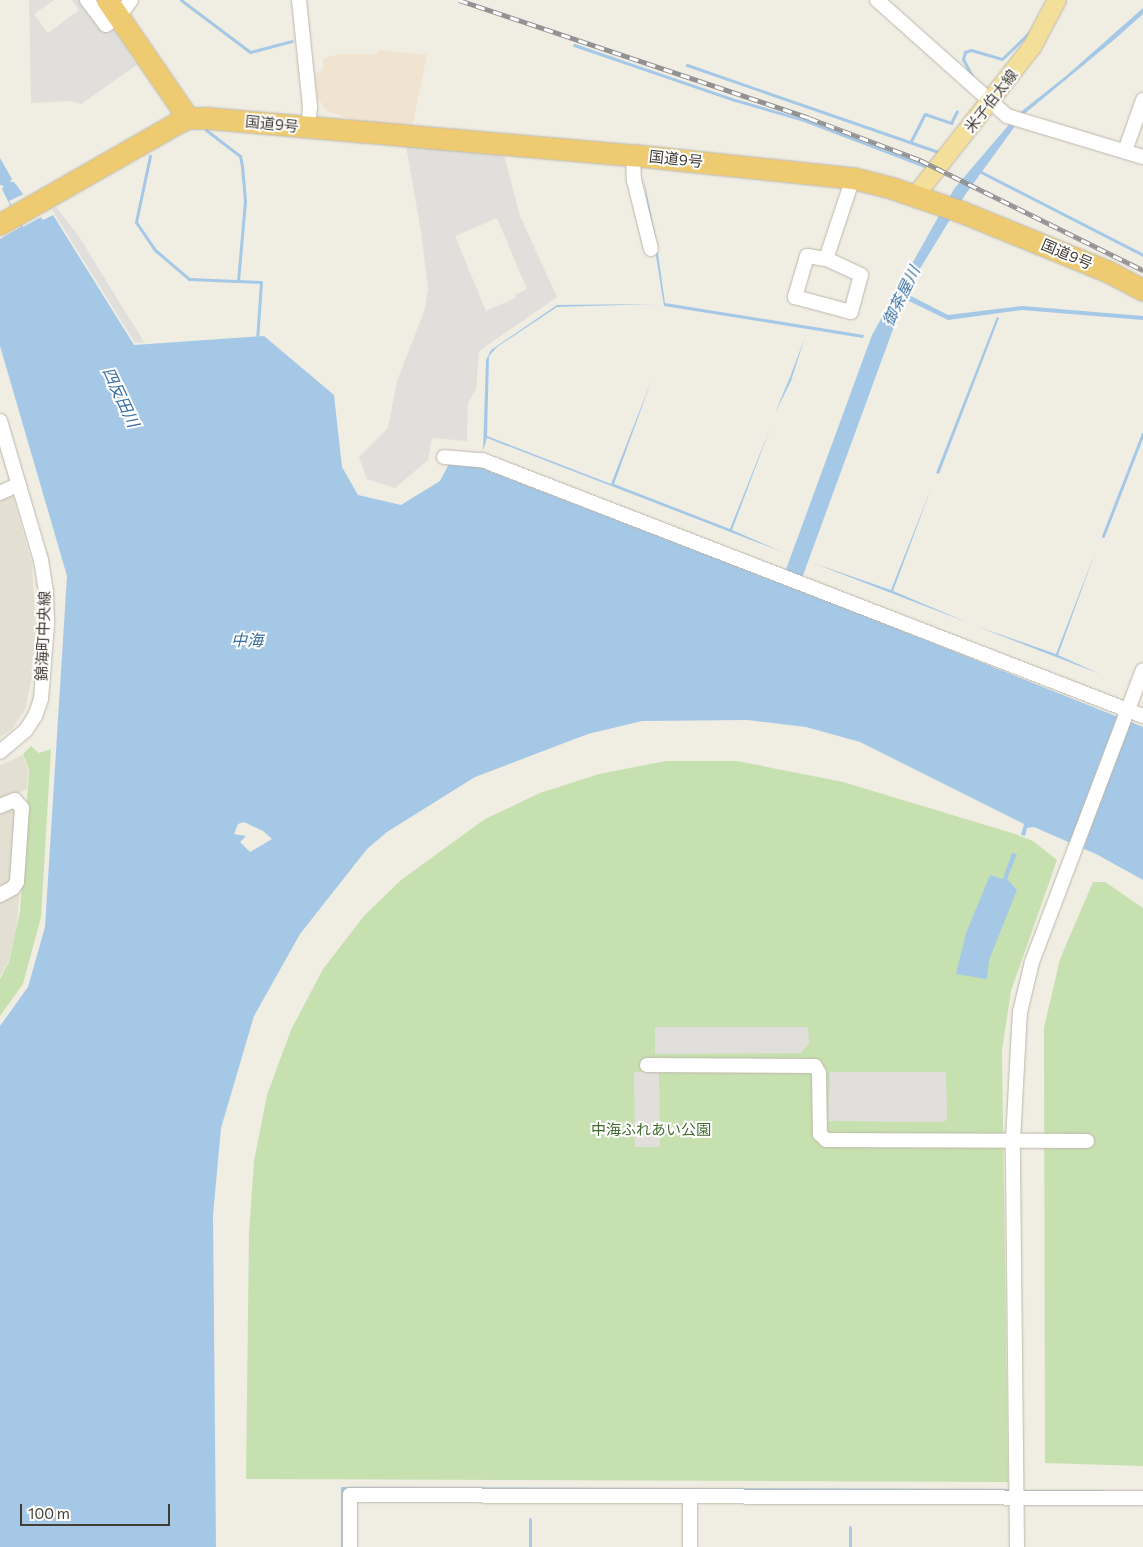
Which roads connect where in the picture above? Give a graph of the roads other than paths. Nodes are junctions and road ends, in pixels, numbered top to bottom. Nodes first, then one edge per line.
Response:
1 (87, 0) edge
2 (299, 0) edge
3 (877, 0) edge
4 (1056, 0) edge
5 (122, 4) edge
6 (1143, 100) edge
7 (991, 102) junction
8 (188, 118) junction
9 (308, 128) junction
10 (1125, 151) junction
11 (633, 155) junction
12 (1143, 157) edge
13 (853, 178) junction
14 (916, 195) junction
15 (7, 220) edge
16 (651, 249) dead end
17 (826, 259) junction
18 (1143, 290) edge
19 (0, 421) edge
20 (444, 457) dead end
21 (19, 484) junction
22 (0, 493) edge
23 (1143, 670) edge
24 (1128, 712) junction
25 (1143, 716) edge
26 (0, 752) edge
27 (0, 806) edge
28 (0, 895) edge
29 (647, 1065) dead end
30 (1014, 1140) junction
31 (1087, 1141) dead end
32 (690, 1497) junction
33 (1017, 1497) junction
34 (1143, 1498) edge
35 (350, 1547) edge
36 (690, 1547) edge
37 (1017, 1547) edge

1 - 5 street
2 - 9 street
3 - 7 street
4 - 7 main road, 米子伯太線
5 - 8 highway
6 - 10 street
7 - 10 street
7 - 14 main road, 米子伯太線
8 - 9 highway, 国道9号
8 - 15 highway
9 - 11 highway, 国道9号
10 - 12 street
11 - 13 highway, 国道9号
11 - 16 street
13 - 14 highway, 国道9号
13 - 17 street
14 - 18 highway, 国道9号
17 - 17 street
19 - 21 street, 錦海町中央線
20 - 24 street
21 - 22 street
21 - 26 street, 錦海町中央線
23 - 24 street
24 - 25 street
24 - 30 street
27 - 28 street
29 - 30 street
30 - 31 street
30 - 33 street
32 - 33 street
32 - 35 street
32 - 36 street
33 - 34 street
33 - 37 street

